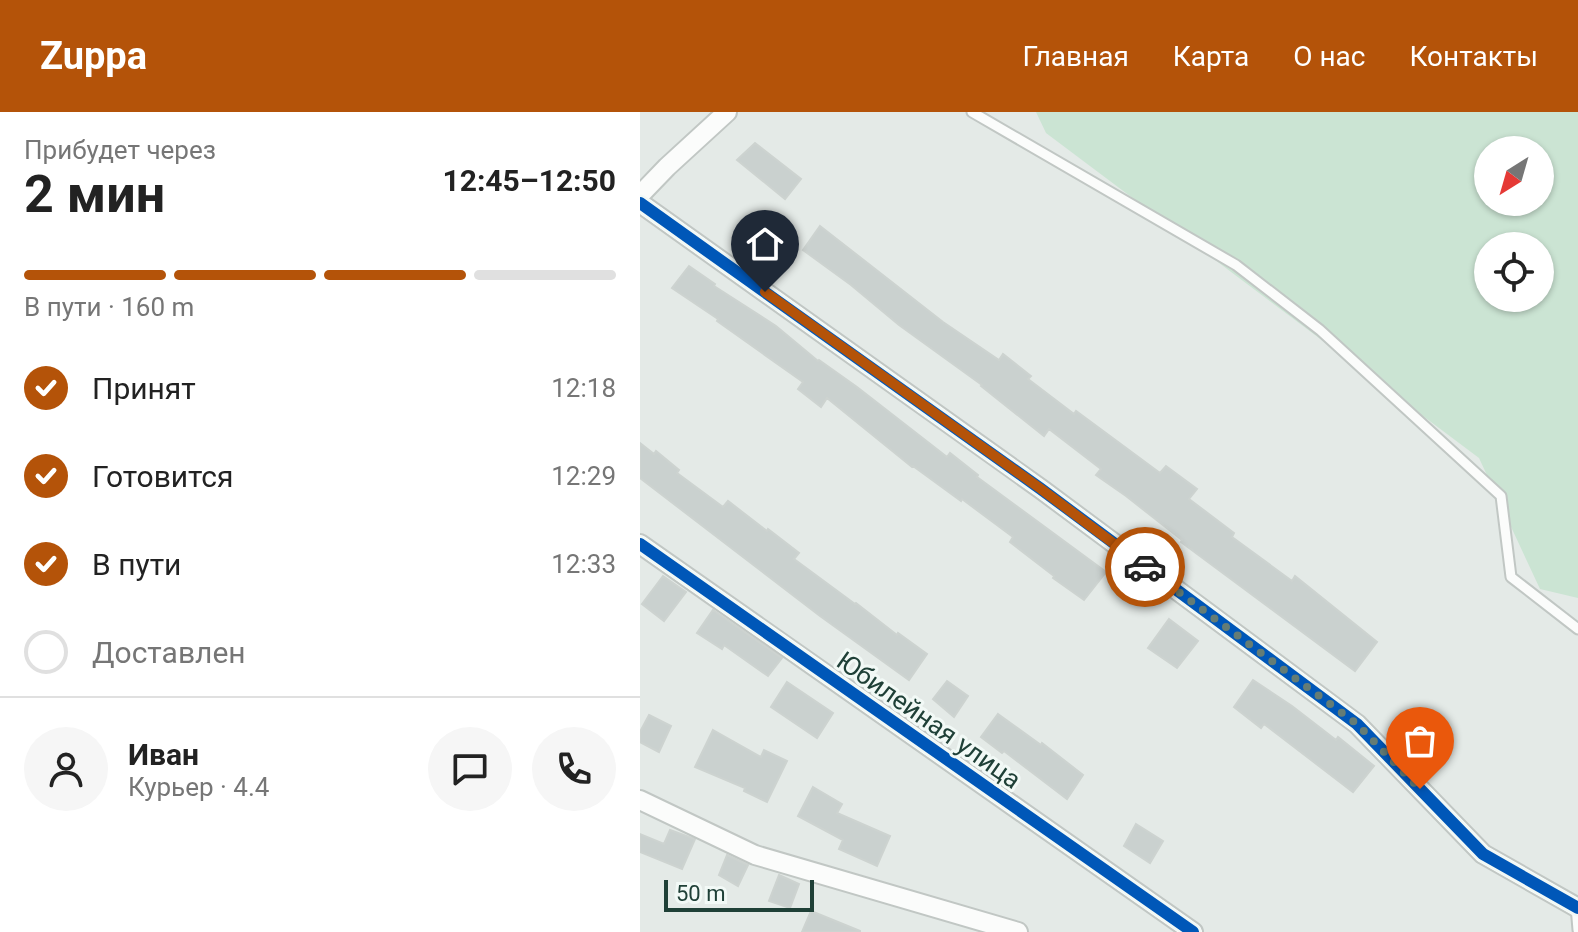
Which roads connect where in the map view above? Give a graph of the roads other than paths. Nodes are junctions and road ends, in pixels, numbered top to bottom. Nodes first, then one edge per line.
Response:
1 (727, 112) edge
2 (972, 112) edge
3 (640, 195) edge
4 (640, 203) edge
5 (640, 544) edge
6 (1578, 629) edge
7 (640, 800) edge
8 (1577, 907) edge
9 (1578, 930) edge
10 (1018, 932) edge
11 (1193, 932) edge

1 - 3 street
2 - 6 lane
4 - 8 street
5 - 11 street, Юбилейная улица
7 - 10 street
8 - 9 lane

